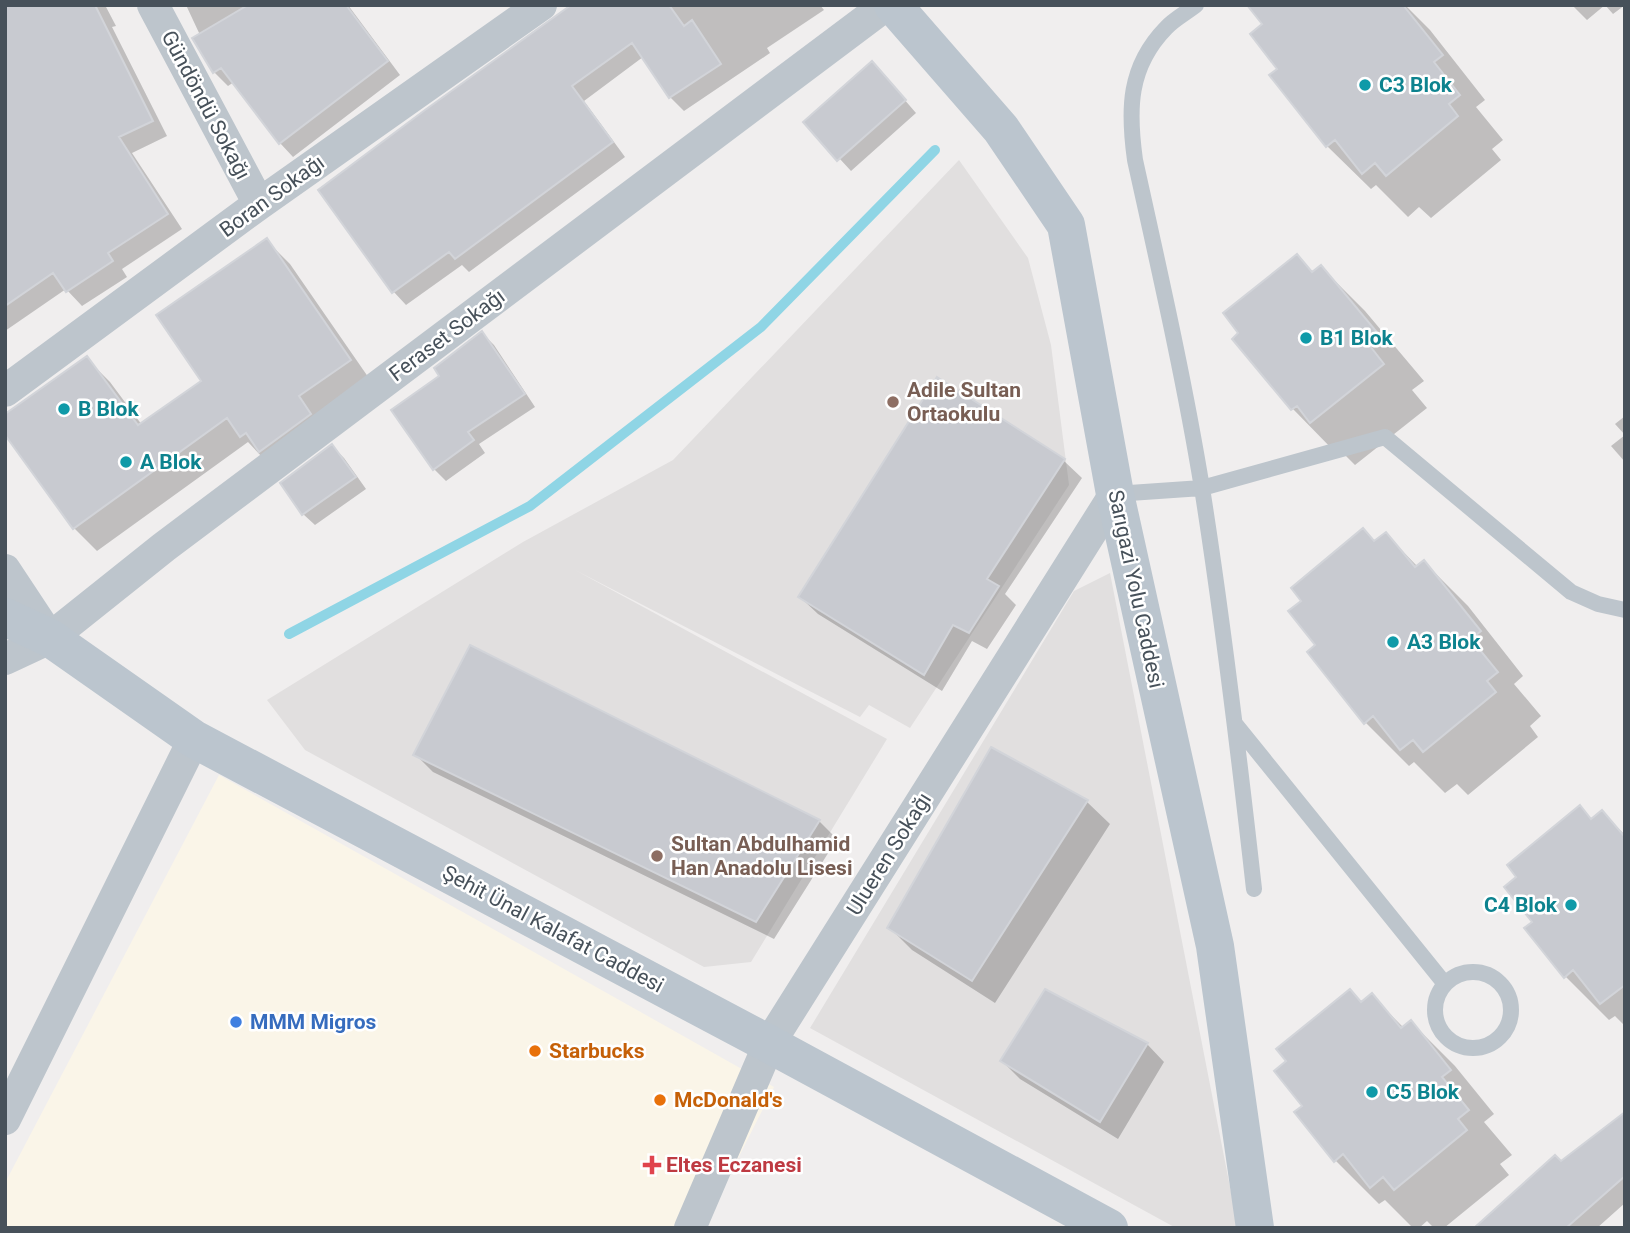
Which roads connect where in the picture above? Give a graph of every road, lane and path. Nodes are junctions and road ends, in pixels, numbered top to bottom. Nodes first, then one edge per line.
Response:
1 (153, 5) edge
2 (541, 5) edge
3 (886, 5) edge
4 (893, 5) edge
5 (1196, 5) edge
6 (259, 204) junction
7 (5, 391) edge
8 (1202, 488) junction
9 (1115, 494) junction
10 (5, 570) edge
11 (1625, 610) edge
12 (5, 617) edge
13 (50, 638) junction
14 (5, 659) edge
15 (1236, 725) junction
16 (194, 739) junction
17 (1254, 888) dead end
18 (1445, 984) junction
19 (769, 1044) junction
20 (5, 1119) edge
21 (690, 1228) edge
22 (1109, 1228) edge
23 (1255, 1228) edge

1 - 6 street, Gündöndü Sokağı
2 - 6 street, Boran Sokağı
3 - 13 street, Feraset Sokağı
4 - 9 street, Sarıgazi Yolu Caddesi
5 - 8 lane
6 - 7 street, Boran Sokağı
8 - 9 lane
8 - 11 lane
8 - 15 lane
9 - 19 street, Ulueren Sokağı
9 - 23 street, Sarıgazi Yolu Caddesi
10 - 13 street
12 - 13 street, Şehit Ünal Kalafat Caddesi
13 - 14 street, Feraset Sokağı
13 - 16 street, Şehit Ünal Kalafat Caddesi
15 - 17 lane
15 - 18 lane
16 - 19 street, Şehit Ünal Kalafat Caddesi
16 - 20 street
18 - 18 lane
19 - 21 street, Ulueren Sokağı
19 - 22 street, Şehit Ünal Kalafat Caddesi

